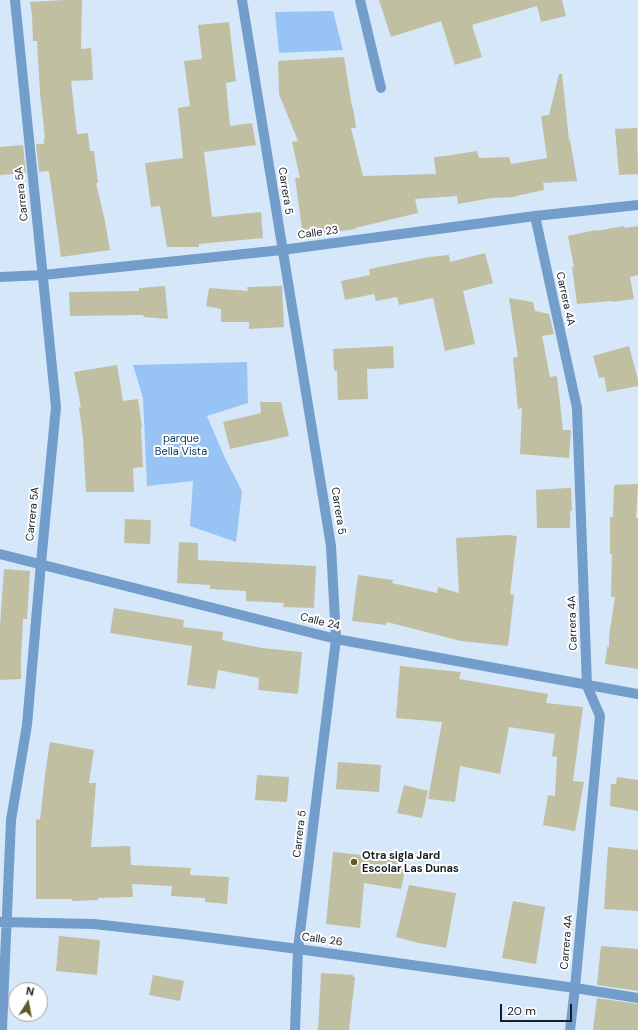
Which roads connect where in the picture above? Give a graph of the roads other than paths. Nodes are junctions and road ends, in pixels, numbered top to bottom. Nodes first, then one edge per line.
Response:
1 (15, 0) edge
2 (242, 0) edge
3 (360, 0) edge
4 (381, 88) dead end
5 (638, 205) edge
6 (535, 216) junction
7 (282, 250) junction
8 (43, 275) junction
9 (0, 277) edge
10 (0, 554) edge
11 (41, 563) junction
12 (336, 639) junction
13 (587, 686) junction
14 (638, 694) edge
15 (3, 922) edge
16 (298, 948) junction
17 (575, 988) junction
18 (638, 998) edge
19 (2, 1030) edge
20 (295, 1030) edge
21 (570, 1030) edge

1 - 8 street, Carrera 5A
2 - 7 street, Carrera 5
3 - 4 street
5 - 6 street, Calle 23
6 - 7 street, Calle 23
6 - 13 street, Carrera 4A
7 - 8 street, Calle 23
7 - 12 street, Carrera 5
8 - 9 street, Calle 23
8 - 11 street, Carrera 5A
10 - 11 street, Calle 24
11 - 12 street, Calle 24
11 - 15 street, Carrera 5A
12 - 13 street, Calle 24
12 - 16 street, Carrera 5
13 - 14 street, Calle 24
13 - 17 street, Carrera 4A
15 - 16 street, Calle 26
15 - 19 street, Carrera 5A
16 - 17 street, Calle 26
16 - 20 street, Carrera 5
17 - 18 street, Calle 26
17 - 21 street, Carrera 4A

